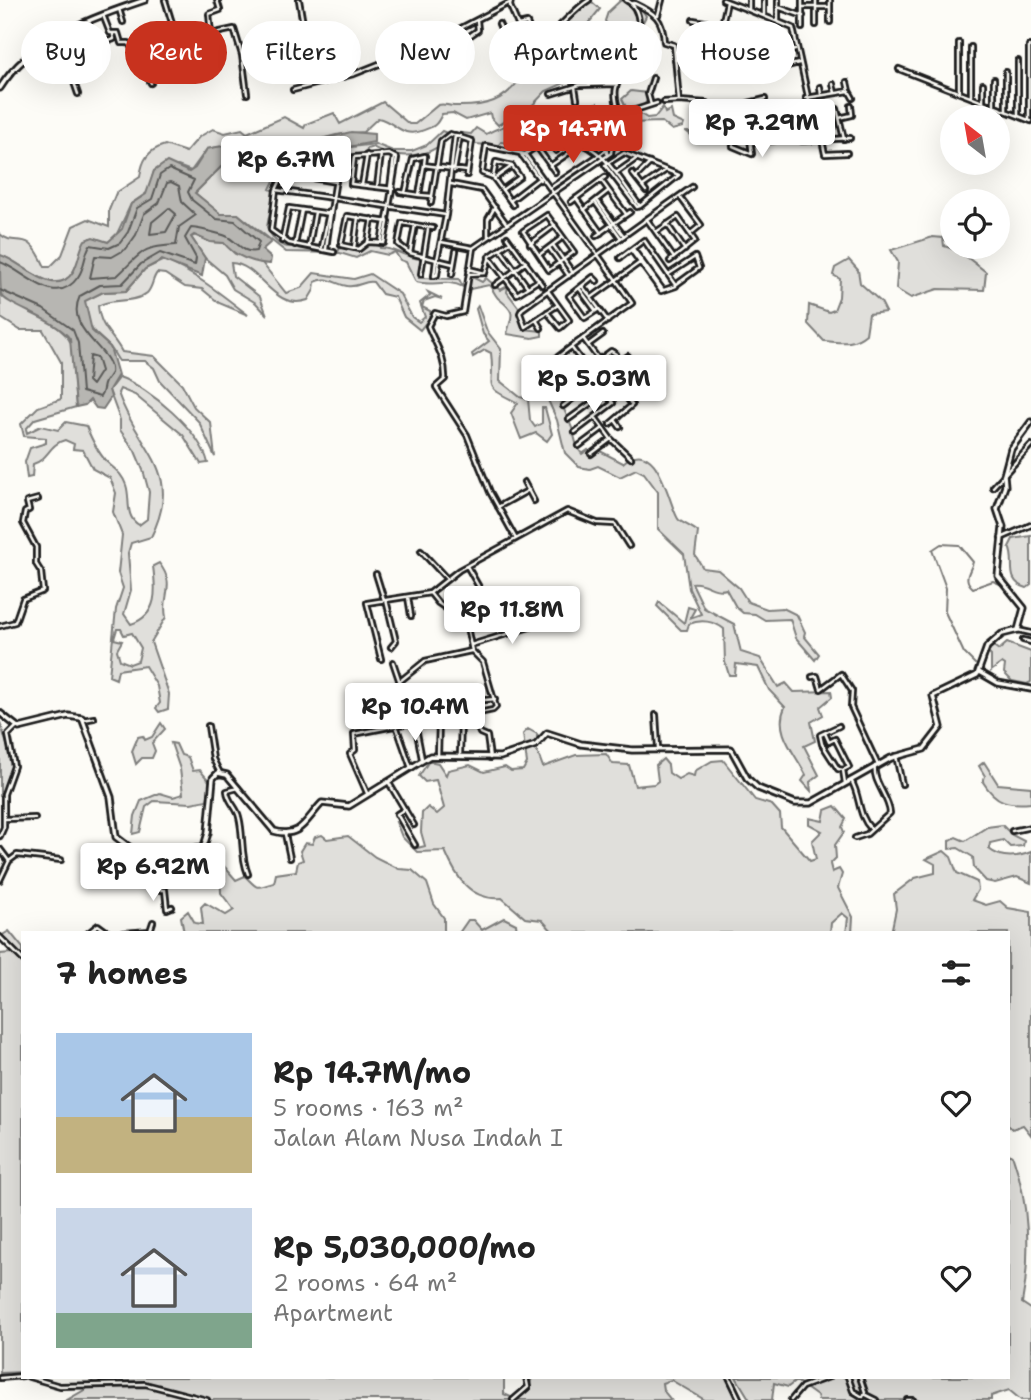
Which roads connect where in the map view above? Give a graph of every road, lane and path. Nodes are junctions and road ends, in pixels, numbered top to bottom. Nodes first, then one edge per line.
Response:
1 (145, 0) edge
2 (165, 0) edge
3 (217, 0) edge
4 (299, 0) edge
5 (589, 0) edge
6 (626, 0) edge
7 (662, 0) edge
8 (749, 0) edge
9 (764, 0) edge
10 (778, 0) edge
11 (802, 0) edge
12 (816, 0) edge
13 (830, 0) edge
14 (137, 1) edge
15 (725, 1) edge
16 (510, 2) edge
17 (632, 3) junction
18 (778, 6) junction
19 (802, 7) junction
20 (830, 7) junction
21 (816, 8) junction
22 (119, 9) junction
23 (749, 10) junction
24 (103, 15) junction
25 (658, 16) junction
26 (764, 16) junction
27 (803, 16) junction
28 (477, 19) junction
29 (693, 20) dead end
30 (92, 21) edge
31 (171, 21) edge
32 (302, 21) edge
33 (517, 21) edge
34 (562, 21) edge
35 (637, 21) edge
36 (776, 21) edge
37 (778, 21) edge
38 (123, 22) dead end
39 (831, 22) dead end
40 (816, 25) dead end
41 (802, 28) dead end
42 (475, 32) edge
43 (113, 33) junction
44 (111, 40) edge
45 (795, 43) edge
46 (958, 43) dead end
47 (125, 44) edge
48 (1029, 46) dead end
49 (971, 47) dead end
50 (796, 50) joint
51 (675, 60) joint
52 (1018, 61) dead end
53 (21, 62) edge
54 (799, 63) junction
55 (795, 64) edge
56 (900, 69) dead end
57 (361, 71) edge
58 (1006, 72) dead end
59 (994, 79) dead end
60 (847, 82) dead end
61 (983, 83) dead end
62 (75, 84) edge
63 (313, 84) edge
64 (617, 84) joint
65 (651, 84) edge
66 (833, 84) dead end
67 (575, 87) junction
68 (820, 87) dead end
69 (0, 88) edge
70 (293, 90) dead end
71 (849, 91) junction
72 (959, 92) junction
73 (835, 93) junction
74 (78, 94) dead end
75 (247, 94) dead end
76 (551, 94) dead end
77 (821, 95) junction
78 (971, 97) junction
79 (807, 98) junction
80 (853, 98) dead end
81 (577, 99) dead end
82 (765, 100) dead end
83 (679, 101) junction
84 (983, 101) junction
85 (664, 102) dead end
86 (657, 103) dead end
87 (706, 103) dead end
88 (651, 105) junction
89 (992, 105) edge
90 (994, 105) edge
91 (1006, 105) edge
92 (851, 106) dead end
93 (808, 107) junction
94 (837, 109) dead end
95 (795, 110) junction
96 (1010, 112) edge
97 (620, 114) junction
98 (1018, 115) junction
99 (839, 118) junction
100 (1030, 120) edge
101 (827, 121) dead end
102 (797, 123) junction
103 (761, 133) dead end
104 (458, 135) junction
105 (746, 136) dead end
106 (801, 137) junction
107 (817, 138) junction
108 (850, 138) dead end
109 (831, 139) junction
110 (844, 139) junction
111 (822, 140) junction
112 (751, 143) junction
113 (582, 144) junction
114 (553, 146) junction
115 (733, 146) dead end
116 (537, 147) junction
117 (556, 151) dead end
118 (606, 152) junction
119 (847, 153) dead end
120 (381, 154) junction
121 (597, 154) junction
122 (368, 155) junction
123 (524, 155) junction
124 (637, 158) junction
125 (339, 160) dead end
126 (605, 162) junction
127 (650, 163) junction
128 (308, 165) dead end
129 (424, 165) junction
130 (295, 166) dead end
131 (512, 166) junction
132 (550, 166) junction
133 (438, 167) junction
134 (321, 169) dead end
135 (666, 170) junction
136 (452, 171) junction
137 (555, 172) dead end
138 (632, 173) dead end
139 (293, 174) junction
140 (614, 174) junction
141 (306, 176) junction
142 (520, 177) junction
143 (605, 177) dead end
144 (636, 177) junction
145 (494, 178) junction
146 (320, 179) junction
147 (541, 179) junction
148 (601, 180) junction
149 (336, 181) junction
150 (524, 182) dead end
151 (451, 184) junction
152 (362, 186) junction
153 (377, 187) junction
154 (643, 187) junction
155 (550, 189) junction
156 (276, 190) junction
157 (391, 190) junction
158 (502, 190) junction
159 (608, 191) junction
160 (646, 191) dead end
161 (400, 192) dead end
162 (405, 193) junction
163 (551, 194) junction
164 (419, 195) junction
165 (432, 196) junction
166 (333, 198) junction
167 (576, 198) junction
168 (510, 201) junction
169 (596, 201) junction
170 (289, 202) dead end
171 (570, 202) dead end
172 (431, 203) dead end
173 (694, 204) dead end
174 (513, 205) dead end
175 (389, 206) junction
176 (495, 207) junction
177 (289, 208) junction
178 (688, 208) junction
179 (302, 210) junction
180 (584, 210) junction
181 (315, 212) junction
182 (330, 212) junction
183 (446, 215) junction
184 (358, 217) junction
185 (372, 219) junction
186 (646, 220) junction
187 (386, 221) junction
188 (506, 223) junction
189 (613, 224) junction
190 (667, 224) junction
191 (415, 225) junction
192 (555, 225) junction
193 (428, 228) junction
194 (433, 228) dead end
195 (656, 232) junction
196 (601, 233) junction
197 (690, 234) junction
198 (596, 236) dead end
199 (488, 237) junction
200 (506, 237) dead end
201 (564, 237) junction
202 (622, 237) junction
203 (649, 237) dead end
204 (644, 240) junction
205 (282, 241) junction
206 (368, 242) junction
207 (441, 242) junction
208 (510, 242) junction
209 (530, 244) junction
210 (295, 245) junction
211 (309, 246) junction
212 (551, 246) junction
213 (324, 248) junction
214 (354, 248) junction
215 (473, 248) junction
216 (579, 249) dead end
217 (632, 249) junction
218 (500, 250) junction
219 (685, 250) junction
220 (456, 251) dead end
221 (334, 252) dead end
222 (574, 252) junction
223 (410, 253) junction
224 (538, 255) junction
225 (597, 256) junction
226 (489, 257) junction
227 (423, 258) junction
228 (620, 258) dead end
229 (674, 258) junction
230 (437, 260) junction
231 (562, 261) junction
232 (670, 261) dead end
233 (526, 262) junction
234 (641, 262) junction
235 (453, 264) junction
236 (496, 267) junction
237 (469, 269) junction
238 (515, 270) junction
239 (485, 272) junction
240 (590, 272) dead end
241 (421, 274) dead end
242 (452, 274) dead end
243 (469, 274) junction
244 (571, 274) junction
245 (669, 274) junction
246 (593, 277) junction
247 (504, 278) junction
248 (539, 280) junction
249 (616, 280) junction
250 (597, 281) dead end
251 (495, 285) dead end
252 (542, 285) dead end
253 (677, 285) junction
254 (528, 287) junction
255 (580, 287) junction
256 (548, 291) junction
257 (569, 296) junction
258 (564, 299) dead end
259 (590, 299) junction
260 (558, 304) junction
261 (598, 310) junction
262 (547, 312) junction
263 (536, 320) junction
264 (608, 321) junction
265 (541, 328) dead end
266 (603, 334) dead end
267 (583, 338) junction
268 (588, 345) junction
269 (571, 347) junction
270 (616, 354) dead end
271 (628, 356) dead end
272 (580, 359) junction
273 (599, 360) junction
274 (635, 368) dead end
275 (542, 369) dead end
276 (588, 370) junction
277 (608, 371) junction
278 (645, 378) dead end
279 (550, 380) dead end
280 (596, 381) junction
281 (616, 383) junction
282 (559, 390) dead end
283 (605, 393) junction
284 (624, 393) junction
285 (563, 406) dead end
286 (594, 417) junction
287 (569, 419) dead end
288 (615, 420) junction
289 (1031, 422) edge
290 (610, 424) dead end
291 (620, 427) dead end
292 (603, 428) junction
293 (575, 432) dead end
294 (611, 439) junction
295 (1031, 445) edge
296 (579, 446) dead end
297 (590, 454) dead end
298 (631, 458) dead end
299 (1004, 476) junction
300 (524, 482) dead end
301 (993, 487) dead end
302 (529, 490) junction
303 (38, 499) dead end
304 (534, 501) dead end
305 (498, 506) junction
306 (1031, 525) edge
307 (1001, 538) junction
308 (516, 539) junction
309 (629, 546) dead end
310 (421, 551) dead end
311 (467, 566) junction
312 (376, 574) dead end
313 (446, 578) junction
314 (430, 593) junction
315 (484, 596) dead end
316 (408, 597) junction
317 (385, 600) junction
318 (476, 603) dead end
319 (411, 616) dead end
320 (463, 618) junction
321 (543, 623) dead end
322 (0, 626) edge
323 (1018, 629) junction
324 (1031, 633) edge
325 (1023, 640) dead end
326 (1031, 642) edge
327 (471, 645) junction
328 (391, 647) dead end
329 (472, 651) junction
330 (381, 659) dead end
331 (393, 662) dead end
332 (979, 672) junction
333 (813, 677) dead end
334 (399, 682) junction
335 (1031, 690) edge
336 (496, 698) junction
337 (0, 713) edge
338 (410, 713) junction
339 (472, 714) junction
340 (656, 715) dead end
341 (94, 718) dead end
342 (83, 720) junction
343 (461, 720) junction
344 (413, 721) junction
345 (439, 721) junction
346 (208, 726) dead end
347 (839, 726) dead end
348 (16, 727) junction
349 (397, 727) junction
350 (825, 733) junction
351 (658, 748) junction
352 (438, 756) junction
353 (896, 756) junction
354 (460, 757) junction
355 (490, 758) junction
356 (422, 759) junction
357 (876, 766) junction
358 (411, 768) junction
359 (843, 770) junction
360 (220, 773) junction
361 (851, 780) junction
362 (388, 781) junction
363 (845, 783) junction
364 (902, 784) dead end
365 (238, 788) junction
366 (367, 793) junction
367 (405, 809) junction
368 (35, 818) dead end
369 (4, 819) junction
370 (414, 825) dead end
371 (1031, 827) edge
372 (871, 829) junction
373 (1012, 831) dead end
374 (285, 834) junction
375 (0, 836) edge
376 (855, 838) dead end
377 (415, 845) dead end
378 (204, 846) junction
379 (0, 849) edge
380 (157, 852) junction
381 (290, 858) dead end
382 (61, 860) dead end
383 (9, 861) junction
384 (192, 870) dead end
385 (248, 874) dead end
386 (0, 880) edge
387 (159, 880) junction
388 (201, 880) dead end
389 (166, 901) dead end
390 (153, 922) dead end
391 (91, 931) edge
392 (106, 931) edge
393 (150, 931) edge
394 (0, 937) edge
395 (21, 958) edge
396 (21, 1376) edge
397 (0, 1378) edge
398 (36, 1379) edge
399 (526, 1379) edge
400 (730, 1379) edge
401 (824, 1379) edge
402 (849, 1379) edge
403 (861, 1379) edge
404 (866, 1394) junction
405 (207, 1400) edge
406 (513, 1400) edge
407 (740, 1400) edge
408 (791, 1400) edge
409 (876, 1400) edge
410 (906, 1400) edge
411 (913, 1400) edge

1 - 14 street
2 - 31 street
3 - 75 street
4 - 32 street
5 - 34 street
6 - 17 street
7 - 25 street
8 - 23 street
9 - 26 street
10 - 18 street
11 - 19 street
12 - 21 street
13 - 20 street
14 - 22 street
15 - 23 street
15 - 29 street
16 - 28 street
16 - 33 street
17 - 25 street
17 - 35 street
18 - 27 street
18 - 37 street
19 - 21 street
19 - 27 street
20 - 21 street
20 - 39 street
21 - 40 street
22 - 24 street
22 - 38 street
23 - 26 street
24 - 30 street
24 - 43 street
25 - 51 street
26 - 36 street
27 - 41 street
28 - 42 street
28 - 57 street
43 - 44 street
43 - 47 street
45 - 50 street
46 - 72 street
48 - 100 street
49 - 78 street
50 - 54 street
51 - 83 street
52 - 98 street
53 - 69 street
54 - 55 street
54 - 79 street
56 - 72 street
58 - 91 street
59 - 90 street
60 - 71 street
61 - 84 street
62 - 74 street
63 - 70 street
64 - 67 street
64 - 97 street
65 - 88 street
66 - 73 street
67 - 76 street
67 - 81 street
68 - 77 street
71 - 73 street
71 - 80 street
72 - 78 street
73 - 77 street
77 - 79 street
78 - 84 street
79 - 93 street
82 - 95 street
83 - 85 street
83 - 87 street
84 - 89 street
86 - 88 street
88 - 97 street
92 - 99 street
93 - 95 street
93 - 107 street
94 - 99 street
95 - 102 street
96 - 98 street
97 - 118 street
98 - 100 street
99 - 110 street
101 - 109 street
102 - 103 street
102 - 106 street
104 - 133 street
104 - 136 street
104 - 136 street
105 - 112 street
106 - 107 street
106 - 112 street
107 - 111 street
108 - 110 street
109 - 110 street
109 - 111 street
111 - 119 street
112 - 115 street
113 - 114 street
113 - 121 street
113 - 132 street
114 - 116 street
114 - 117 street
116 - 123 street
116 - 132 street
118 - 121 street
118 - 126 street
120 - 122 street
120 - 153 street
120 - 157 street
121 - 126 street
121 - 155 street
122 - 152 street
122 - 152 street
123 - 145 street
123 - 147 street
124 - 126 street
124 - 127 street
124 - 140 street
125 - 149 street
126 - 140 street
126 - 163 street
127 - 135 street
127 - 144 street
128 - 141 street
129 - 133 street
129 - 162 street
129 - 164 street
130 - 139 street
131 - 142 street
131 - 145 street
131 - 145 street
132 - 137 street
133 - 136 street
133 - 165 street
134 - 146 street
135 - 140 street
135 - 154 street
136 - 151 street
138 - 144 street
139 - 141 street
139 - 156 street
141 - 146 street
142 - 150 street
142 - 158 street
143 - 148 street
144 - 154 street
145 - 158 street
146 - 149 street
147 - 155 street
147 - 168 street
148 - 159 street
148 - 167 street
149 - 166 street
151 - 176 street
151 - 183 street
152 - 153 street
153 - 157 street
154 - 160 street
155 - 163 street
156 - 166 street
156 - 205 street
157 - 175 street
158 - 168 street
159 - 169 street
159 - 189 street
161 - 162 street
162 - 164 street
163 - 188 street
163 - 225 street
164 - 165 street
165 - 172 street
166 - 175 street
166 - 182 street
167 - 171 street
167 - 180 street
168 - 174 street
169 - 180 street
169 - 189 street
170 - 177 street
173 - 178 street
175 - 183 street
175 - 187 street
176 - 188 street
176 - 199 street
177 - 179 street
177 - 205 street
178 - 186 street
178 - 197 street
179 - 181 street
179 - 210 street
180 - 196 street
181 - 182 street
181 - 211 street
182 - 213 street
183 - 207 street
184 - 185 street
184 - 214 street
184 - 214 street
185 - 187 street
185 - 206 street
186 - 195 street
186 - 202 street
187 - 206 street
188 - 199 street
189 - 196 street
189 - 202 street
190 - 195 street
190 - 197 street
190 - 219 street
191 - 193 street
191 - 223 street
191 - 223 street
192 - 201 street
192 - 209 street
192 - 209 street
193 - 194 street
193 - 227 street
195 - 229 street
196 - 198 street
197 - 219 street
199 - 215 street
200 - 208 street
201 - 212 street
201 - 222 street
202 - 225 street
203 - 204 street
204 - 217 street
204 - 245 street
205 - 210 street
206 - 214 street
207 - 215 street
207 - 230 street
208 - 218 street
208 - 233 street
209 - 224 street
210 - 211 street
211 - 213 street
212 - 224 street
212 - 231 street
213 - 221 street
215 - 237 street
216 - 222 street
217 - 228 street
217 - 234 street
218 - 226 street
218 - 238 street
219 - 229 street
220 - 235 street
222 - 231 street
223 - 227 street
224 - 231 street
225 - 244 street
225 - 249 street
226 - 236 street
226 - 239 street
227 - 230 street
227 - 241 street
229 - 232 street
230 - 235 street
231 - 244 street
233 - 238 street
233 - 248 street
234 - 249 street
234 - 253 street
235 - 242 street
236 - 239 street
236 - 247 street
237 - 239 street
237 - 243 street
238 - 247 street
238 - 254 street
239 - 243 street
240 - 246 street
243 - 305 street
244 - 256 street
245 - 253 street
245 - 253 street
246 - 250 street
246 - 255 street
247 - 251 street
247 - 254 street
248 - 252 street
248 - 254 street
249 - 259 street
249 - 264 street
255 - 257 street
255 - 259 street
256 - 260 street
256 - 263 street
257 - 258 street
257 - 261 street
259 - 261 street
260 - 262 street
260 - 262 street
261 - 264 street
262 - 263 street
263 - 265 street
264 - 267 street
266 - 268 street
267 - 268 street
267 - 269 street
268 - 273 street
269 - 272 street
269 - 275 street
270 - 273 street
271 - 277 street
272 - 276 street
272 - 279 street
273 - 277 street
274 - 281 street
276 - 280 street
276 - 282 street
277 - 281 street
278 - 284 street
280 - 283 street
280 - 285 street
281 - 284 street
283 - 286 street
283 - 287 street
284 - 288 street
286 - 292 street
286 - 293 street
288 - 290 street
288 - 291 street
289 - 299 street
292 - 294 street
292 - 296 street
294 - 297 street
294 - 298 street
295 - 299 street
299 - 301 street
299 - 307 street
300 - 302 street
302 - 304 street
302 - 305 street
303 - 322 street
305 - 308 street
306 - 307 street
307 - 323 street
308 - 309 street
308 - 311 street
310 - 313 street
311 - 313 street
311 - 315 street
312 - 317 street
313 - 314 street
314 - 316 street
314 - 320 street
316 - 317 street
316 - 319 street
317 - 328 street
317 - 330 street
318 - 320 street
320 - 327 street
321 - 327 street
323 - 324 street
323 - 332 street
325 - 326 street
327 - 329 street
329 - 334 street
329 - 336 street
331 - 334 street
332 - 335 street
332 - 353 street
333 - 357 street
334 - 338 street
336 - 338 street
336 - 339 street
337 - 348 street
338 - 344 street
339 - 343 street
339 - 355 street
340 - 351 street
341 - 342 street
342 - 348 street
342 - 380 street
343 - 345 street
343 - 354 street
344 - 345 street
344 - 349 street
344 - 356 street
345 - 352 street
346 - 360 street
347 - 350 street
348 - 369 street
349 - 358 street
349 - 366 street
350 - 359 street
350 - 359 street
351 - 355 street
351 - 363 street
352 - 354 street
352 - 356 street
353 - 357 street
353 - 364 street
354 - 355 street
356 - 358 street
357 - 361 street
357 - 372 street
358 - 362 street
359 - 363 street
360 - 365 street
360 - 378 street
361 - 363 street
361 - 372 street
362 - 366 street
362 - 367 street
365 - 374 street
365 - 385 street
366 - 374 street
367 - 370 street
367 - 377 street
368 - 369 street
369 - 375 street
371 - 373 street
372 - 376 street
374 - 381 street
378 - 380 street
378 - 388 street
379 - 383 street
380 - 387 street
382 - 383 street
383 - 386 street
384 - 387 street
387 - 389 street
390 - 393 street
391 - 392 street
394 - 395 street
396 - 397 street
398 - 405 street
399 - 406 street
400 - 407 street
401 - 408 street
402 - 404 street
403 - 404 street
404 - 409 street
410 - 411 street

